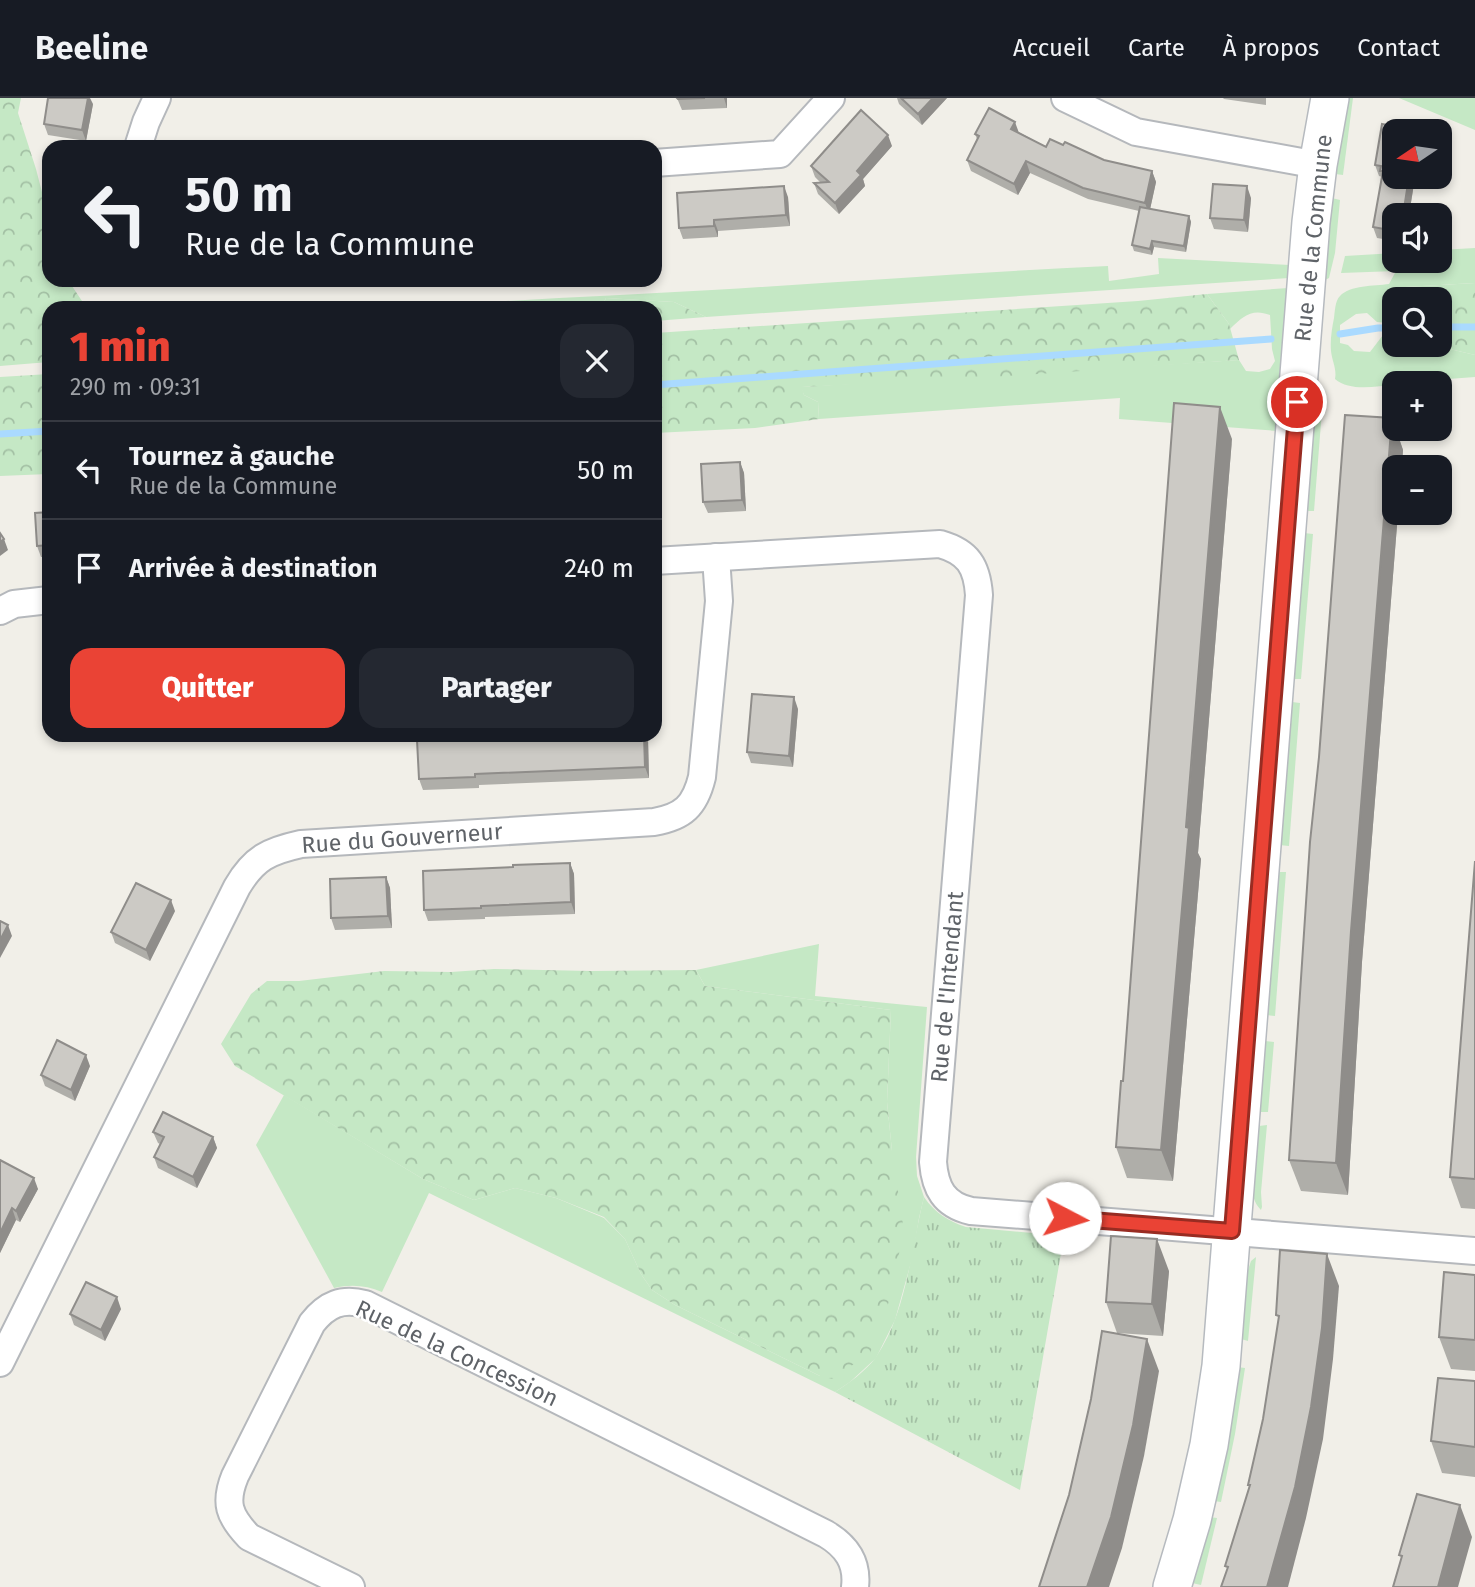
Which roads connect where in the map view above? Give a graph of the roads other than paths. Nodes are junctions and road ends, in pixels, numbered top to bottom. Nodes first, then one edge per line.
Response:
1 (157, 98) edge
2 (831, 98) edge
3 (1065, 98) edge
4 (1330, 98) edge
5 (140, 140) edge
6 (662, 162) edge
7 (1318, 165) junction
8 (716, 557) junction
9 (662, 560) edge
10 (42, 601) edge
11 (0, 611) edge
12 (1232, 1231) junction
13 (1475, 1251) edge
14 (0, 1363) edge
15 (351, 1587) edge
16 (855, 1587) edge
17 (1172, 1587) edge

1 - 5 street
2 - 6 street
3 - 7 street
4 - 7 street, Rue de la Commune
7 - 12 street, Rue de la Commune
8 - 9 street, Rue de l'Intendant
8 - 12 street, Rue de l'Intendant
8 - 14 street, Rue du Gouverneur
10 - 11 street
12 - 13 street, Rue de l'Intendant
12 - 17 street, Rue de la Commune
15 - 16 street, Rue de la Concession

